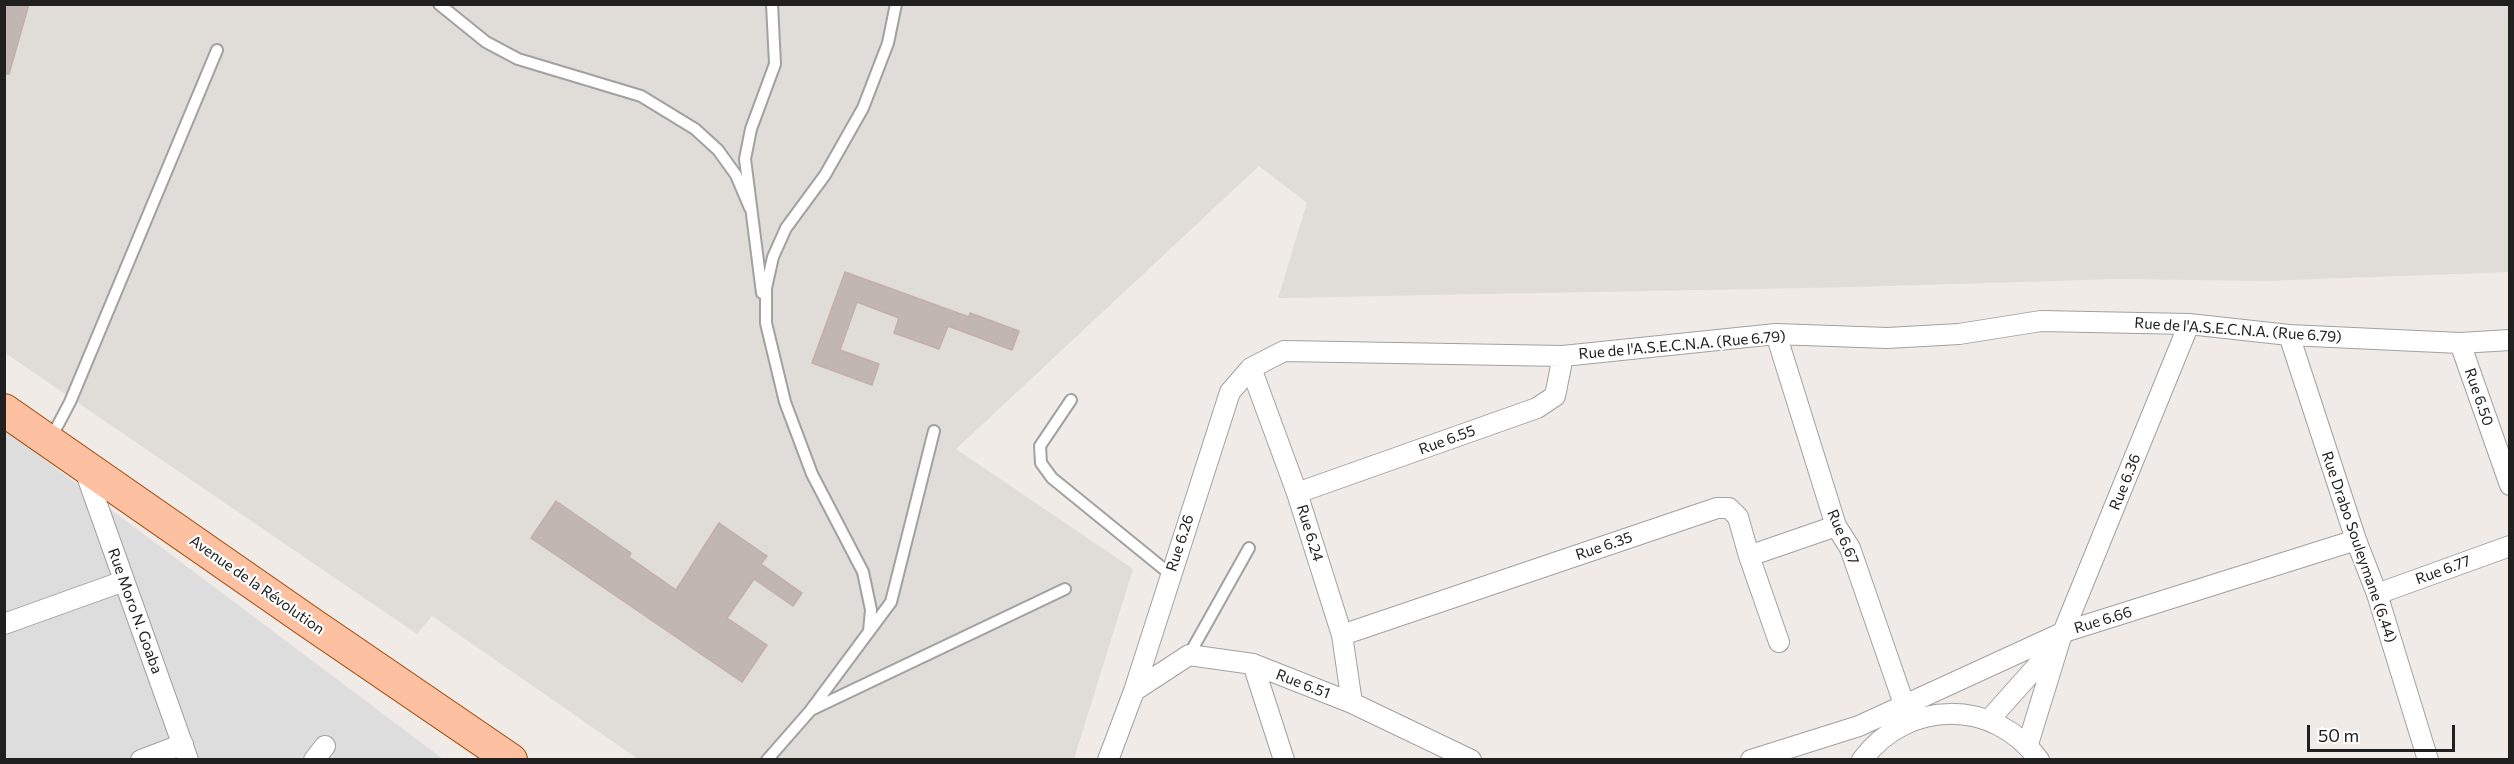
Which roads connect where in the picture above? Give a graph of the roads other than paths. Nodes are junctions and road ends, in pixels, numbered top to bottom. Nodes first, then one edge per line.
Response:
1 (439, 4) edge
2 (772, 4) edge
3 (896, 4) edge
4 (217, 50) dead end
5 (750, 208) junction
6 (766, 324) junction
7 (2189, 324) junction
8 (1776, 334) junction
9 (2289, 335) junction
10 (2510, 340) edge
11 (2460, 343) junction
12 (1284, 351) joint
13 (1563, 356) junction
14 (1251, 369) junction
15 (1071, 400) dead end
16 (8, 416) edge
17 (934, 431) dead end
18 (50, 440) junction
19 (82, 463) junction
20 (2510, 485) edge
21 (1298, 493) junction
22 (1836, 526) junction
23 (2356, 540) junction
24 (2510, 546) edge
25 (1249, 548) dead end
26 (1749, 556) junction
27 (1170, 574) junction
28 (124, 581) junction
29 (1065, 590) dead end
30 (2377, 594) junction
31 (4, 624) edge
32 (869, 631) junction
33 (1342, 635) junction
34 (2062, 636) junction
35 (1779, 642) dead end
36 (1190, 655) junction
37 (1253, 664) junction
38 (1134, 691) junction
39 (1352, 703) junction
40 (1904, 704) junction
41 (810, 711) junction
42 (1989, 720) junction
43 (185, 752) edge
44 (2033, 752) edge
45 (1464, 758) edge
46 (141, 759) edge
47 (511, 759) edge
48 (767, 759) edge
49 (1108, 759) edge
50 (1284, 759) edge
51 (1751, 759) edge
52 (1862, 759) edge
53 (2427, 759) edge

1 - 5 lane
2 - 5 lane
3 - 6 lane
4 - 18 lane
5 - 6 lane
6 - 32 lane
7 - 8 street, Rue de l'A.S.E.C.N.A. (Rue 6.79)
7 - 9 street, Rue de l'A.S.E.C.N.A. (Rue 6.79)
7 - 34 street, Rue 6.36
8 - 13 street, Rue de l'A.S.E.C.N.A. (Rue 6.79)
8 - 22 street, Rue 6.67
9 - 11 street, Rue de l'A.S.E.C.N.A. (Rue 6.79)
9 - 23 street, Rue Drabo Souleymane (6.44)
10 - 11 street, Rue de l'A.S.E.C.N.A. (Rue 6.79)
11 - 20 street, Rue 6.50
12 - 13 street, Rue de l'A.S.E.C.N.A. (Rue 6.79)
12 - 14 street, Rue 6.26
13 - 21 street, Rue 6.55
14 - 21 street, Rue 6.24
14 - 27 street, Rue 6.26
15 - 27 lane
16 - 18 main road, Avenue de la Révolution
17 - 32 lane
18 - 19 main road, Avenue de la Révolution
19 - 28 street, Rue Moro N. Goaba
19 - 47 main road, Avenue de la Révolution
21 - 33 street, Rue 6.24
22 - 26 street
22 - 40 street, Rue 6.67
23 - 30 street, Rue Drabo Souleymane (6.44)
23 - 34 street, Rue 6.66
24 - 30 street, Rue 6.77
25 - 36 lane
26 - 33 street, Rue 6.35
26 - 35 street, Rue 6.35
27 - 38 street, Rue 6.26
28 - 31 street
28 - 43 street, Rue Moro N. Goaba
29 - 41 lane
30 - 53 street, Rue Drabo Souleymane (6.44)
32 - 41 lane
33 - 39 street, Rue 6.24
34 - 40 street, Rue 6.66
34 - 42 street, Rue 6.36
34 - 44 street, Rue 6.36
36 - 37 street, Rue 6.51
36 - 38 street
37 - 39 street, Rue 6.51
37 - 50 street
38 - 49 street, Rue 6.26
39 - 45 street, Rue 6.51
40 - 51 street, Rue 6.66
41 - 48 lane
42 - 44 street
42 - 52 street
43 - 46 street

